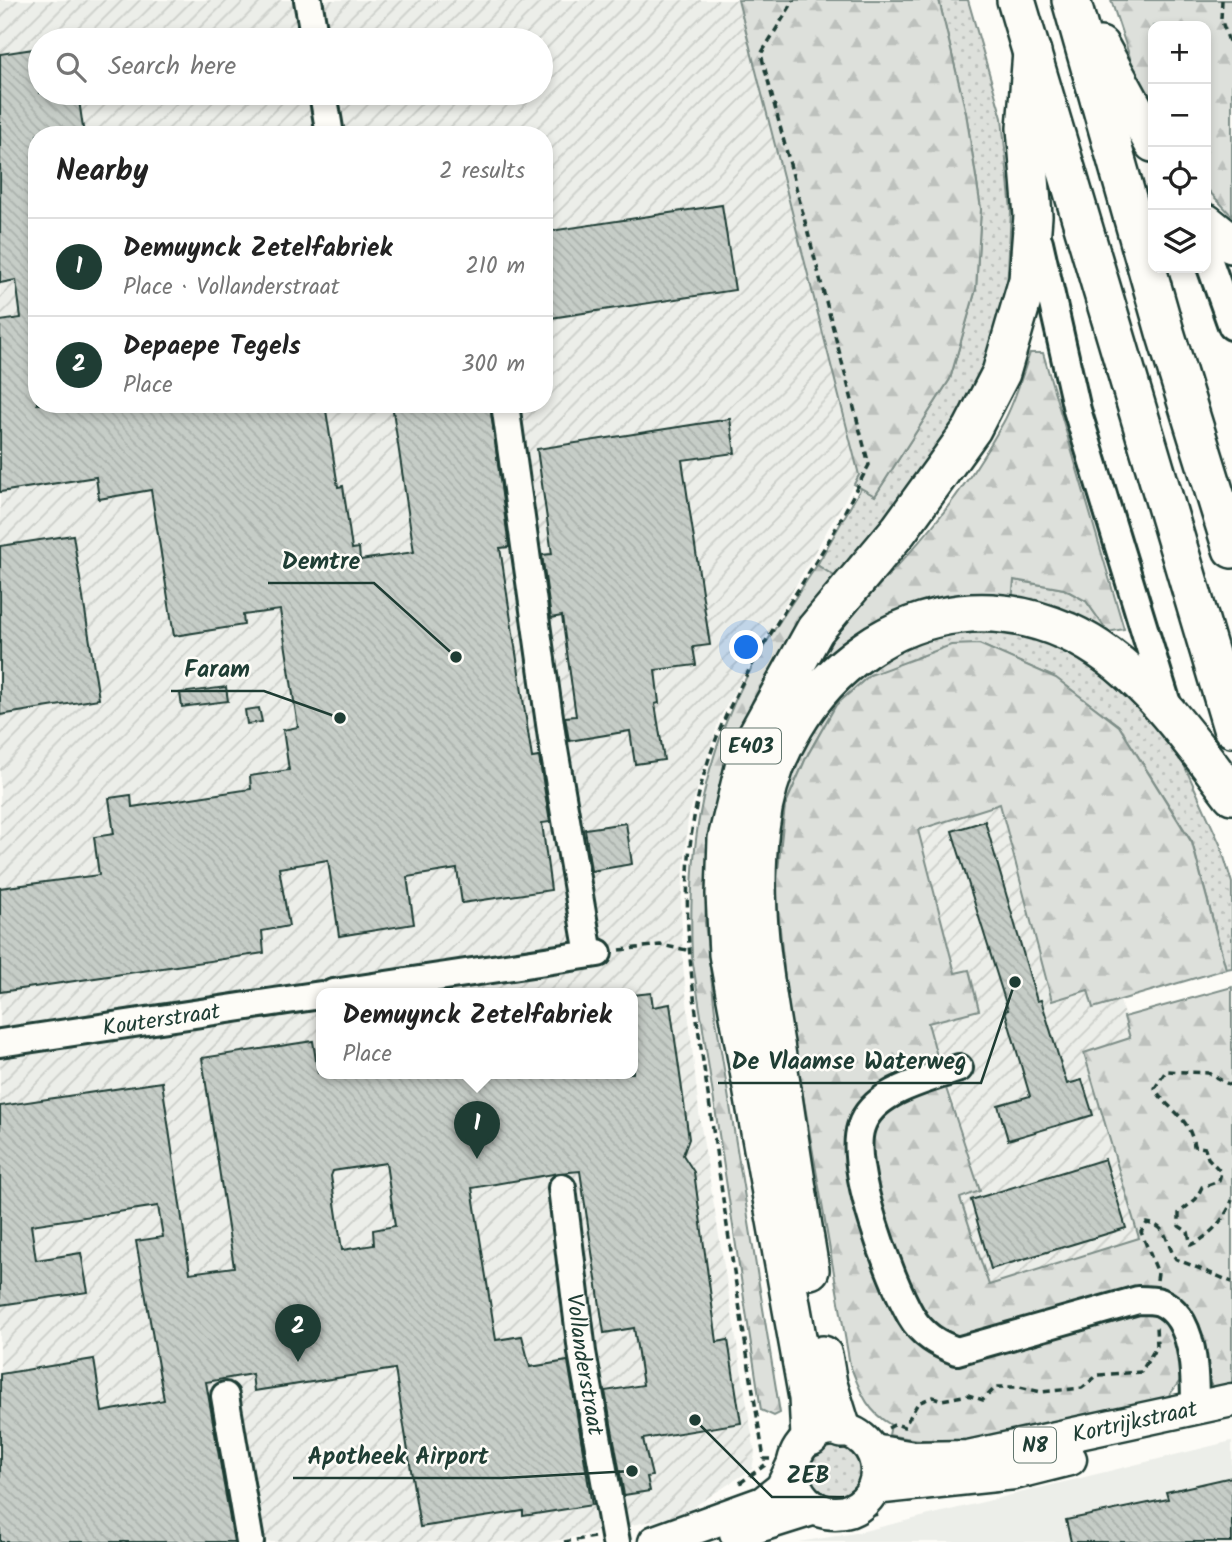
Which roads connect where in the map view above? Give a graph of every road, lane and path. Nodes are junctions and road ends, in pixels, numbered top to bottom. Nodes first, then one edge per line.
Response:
1 (309, 0) edge
2 (794, 0) edge
3 (1016, 0) edge
4 (1073, 0) edge
5 (1222, 0) edge
6 (313, 28) edge
7 (1232, 50) edge
8 (1032, 52) junction
9 (325, 105) edge
10 (328, 126) edge
11 (1148, 134) edge
12 (1033, 216) junction
13 (1211, 227) edge
14 (1232, 244) edge
15 (1211, 267) edge
16 (1232, 326) edge
17 (506, 413) edge
18 (869, 465) dead end
19 (1232, 549) edge
20 (1170, 713) junction
21 (1232, 728) edge
22 (1232, 795) edge
23 (687, 950) dead end
24 (594, 953) junction
25 (366, 988) edge
26 (316, 996) edge
27 (0, 1043) edge
28 (959, 1068) dead end
29 (1232, 1086) edge
30 (562, 1188) dead end
31 (1232, 1200) edge
32 (1232, 1282) edge
33 (1157, 1302) junction
34 (225, 1396) dead end
35 (1232, 1400) edge
36 (1195, 1409) junction
37 (1232, 1422) edge
38 (891, 1425) dead end
39 (815, 1443) junction
40 (873, 1451) junction
41 (874, 1488) junction
42 (815, 1508) junction
43 (250, 1542) edge
44 (616, 1542) edge
45 (655, 1542) edge
46 (696, 1542) edge

1 - 6 street
2 - 18 path
3 - 8 highway
4 - 11 highway
4 - 19 highway
5 - 7 path
8 - 12 highway, E403
8 - 21 highway
9 - 10 street
12 - 20 street
12 - 39 highway, E403
13 - 14 highway
15 - 16 street
17 - 24 street
20 - 22 highway, E403
20 - 39 highway, E403
23 - 24 path
24 - 25 street
26 - 27 street, Kouterstraat
28 - 33 street
29 - 31 path
30 - 44 street, Vollanderstraat
32 - 33 path
33 - 36 street
33 - 38 path
34 - 43 street
35 - 36 main road, Kortrijkstraat / N8
36 - 40 main road, Kortrijkstraat / N8
37 - 41 main road, Kortrijkstraat / N8
39 - 40 main road, N8
39 - 42 main road
39 - 45 main road
40 - 41 main road
41 - 42 main road
42 - 46 main road

